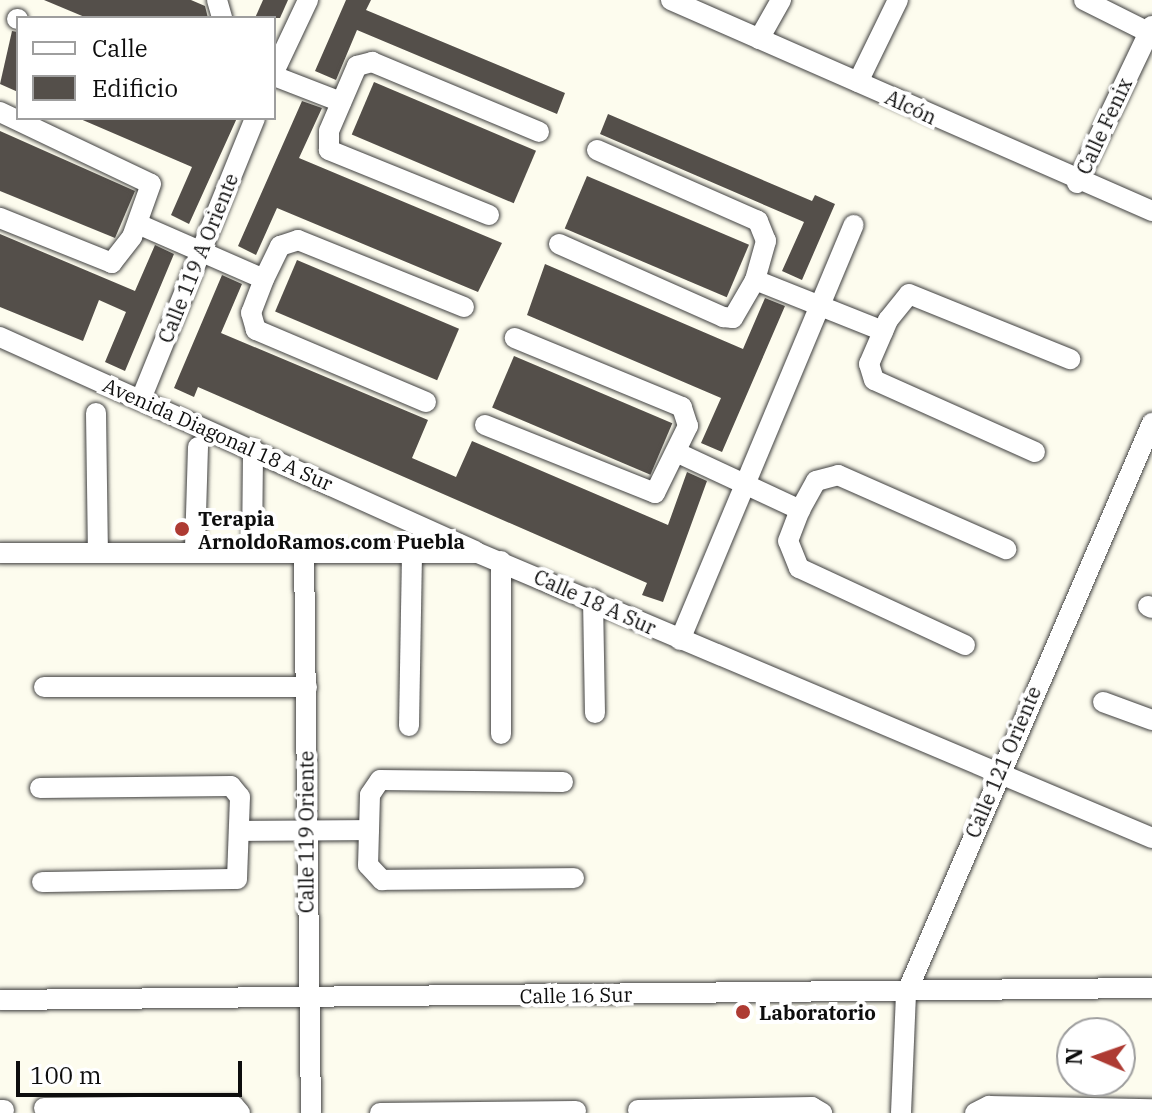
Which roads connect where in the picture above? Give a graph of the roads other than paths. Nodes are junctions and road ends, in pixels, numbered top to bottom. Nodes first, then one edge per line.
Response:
1 (308, 0) edge
2 (671, 0) edge
3 (781, 0) edge
4 (898, 0) edge
5 (1084, 0) edge
6 (1151, 31) edge
7 (759, 39) junction
8 (276, 70) edge
9 (276, 75) edge
10 (858, 82) junction
11 (341, 102) junction
12 (18, 120) edge
13 (254, 120) edge
14 (539, 132) dead end
15 (597, 150) dead end
16 (1077, 183) junction
17 (1152, 211) edge
18 (489, 215) dead end
19 (0, 218) edge
20 (138, 224) junction
21 (854, 225) dead end
22 (559, 244) dead end
23 (199, 252) junction
24 (264, 279) junction
25 (755, 280) junction
26 (819, 302) junction
27 (464, 307) dead end
28 (883, 331) junction
29 (0, 337) edge
30 (515, 338) dead end
31 (1070, 359) dead end
32 (141, 399) junction
33 (426, 402) dead end
34 (96, 413) dead end
35 (1152, 423) edge
36 (485, 425) dead end
37 (198, 447) dead end
38 (253, 449) junction
39 (1035, 452) dead end
40 (678, 453) junction
41 (743, 482) junction
42 (800, 510) junction
43 (98, 548) junction
44 (195, 548) junction
45 (1006, 549) dead end
46 (252, 550) junction
47 (412, 550) junction
48 (304, 551) junction
49 (0, 553) edge
50 (478, 553) junction
51 (501, 561) junction
52 (593, 599) junction
53 (680, 640) junction
54 (965, 645) dead end
55 (44, 687) dead end
56 (307, 687) junction
57 (1103, 702) dead end
58 (595, 713) dead end
59 (1152, 720) edge
60 (409, 726) dead end
61 (501, 734) dead end
62 (996, 775) junction
63 (563, 782) dead end
64 (40, 788) dead end
65 (304, 830) junction
66 (369, 830) junction
67 (240, 831) junction
68 (1152, 838) edge
69 (574, 878) dead end
70 (42, 882) dead end
71 (1152, 988) edge
72 (906, 994) junction
73 (0, 1000) edge
74 (309, 1000) junction
75 (44, 1108) dead end
76 (1152, 1109) edge
77 (638, 1110) dead end
78 (576, 1111) dead end
79 (240, 1113) edge
80 (311, 1113) edge
81 (380, 1113) edge
82 (822, 1113) edge
83 (901, 1113) edge
84 (975, 1113) edge

1 - 8 street
2 - 7 street, Alcón
3 - 7 street
4 - 10 street
5 - 6 street
6 - 16 street, Calle Fenix
7 - 10 street, Alcón
9 - 11 street
10 - 16 street, Alcón
11 - 14 street
11 - 18 street
12 - 20 street
13 - 23 street, Calle 119 A Oriente
15 - 25 street
16 - 17 street, Alcón
19 - 20 street
20 - 23 street
21 - 26 street
22 - 25 street
23 - 24 street
23 - 32 street, Calle 119 A Oriente
24 - 27 street
24 - 33 street
25 - 26 street
26 - 28 street
26 - 41 street
28 - 31 street
28 - 39 street
29 - 32 street, Avenida Diagonal 18 A Sur
30 - 40 street
32 - 38 street, Avenida Diagonal 18 A Sur
34 - 43 street
35 - 62 street, Calle 121 Oriente
36 - 40 street
37 - 44 street
38 - 46 street
38 - 50 street, Avenida Diagonal 18 A Sur
40 - 41 street
41 - 42 street
41 - 53 street
42 - 45 street
42 - 54 street
43 - 44 street, Calle 18 A Sur
43 - 49 street, Calle 18 A Sur
44 - 46 street, Calle 18 A Sur
46 - 48 street, Calle 18 A Sur
47 - 48 street, Calle 18 A Sur
47 - 50 street, Calle 18 A Sur
47 - 60 street
48 - 56 street, Calle 119 Oriente
50 - 51 street, Calle 18 A Sur
51 - 52 street, Calle 18 A Sur
51 - 61 street
52 - 53 street, Calle 18 A Sur
52 - 58 street
53 - 62 street, Calle 18 A Sur
55 - 56 street
56 - 65 street, Calle 119 Oriente
57 - 59 street
62 - 68 street, Calle 18 A Sur
62 - 72 street, Calle 121 Oriente
63 - 66 street
64 - 67 street
65 - 66 street
65 - 67 street
65 - 74 street, Calle 119 Oriente
66 - 69 street
67 - 70 street
71 - 72 street, Calle 16 Sur
72 - 74 street, Calle 16 Sur
72 - 83 street, Calle 121 Oriente
73 - 74 street, Calle 16 Sur
74 - 80 street, Calle 119 Oriente
75 - 79 street
76 - 84 street
77 - 82 street
78 - 81 street

